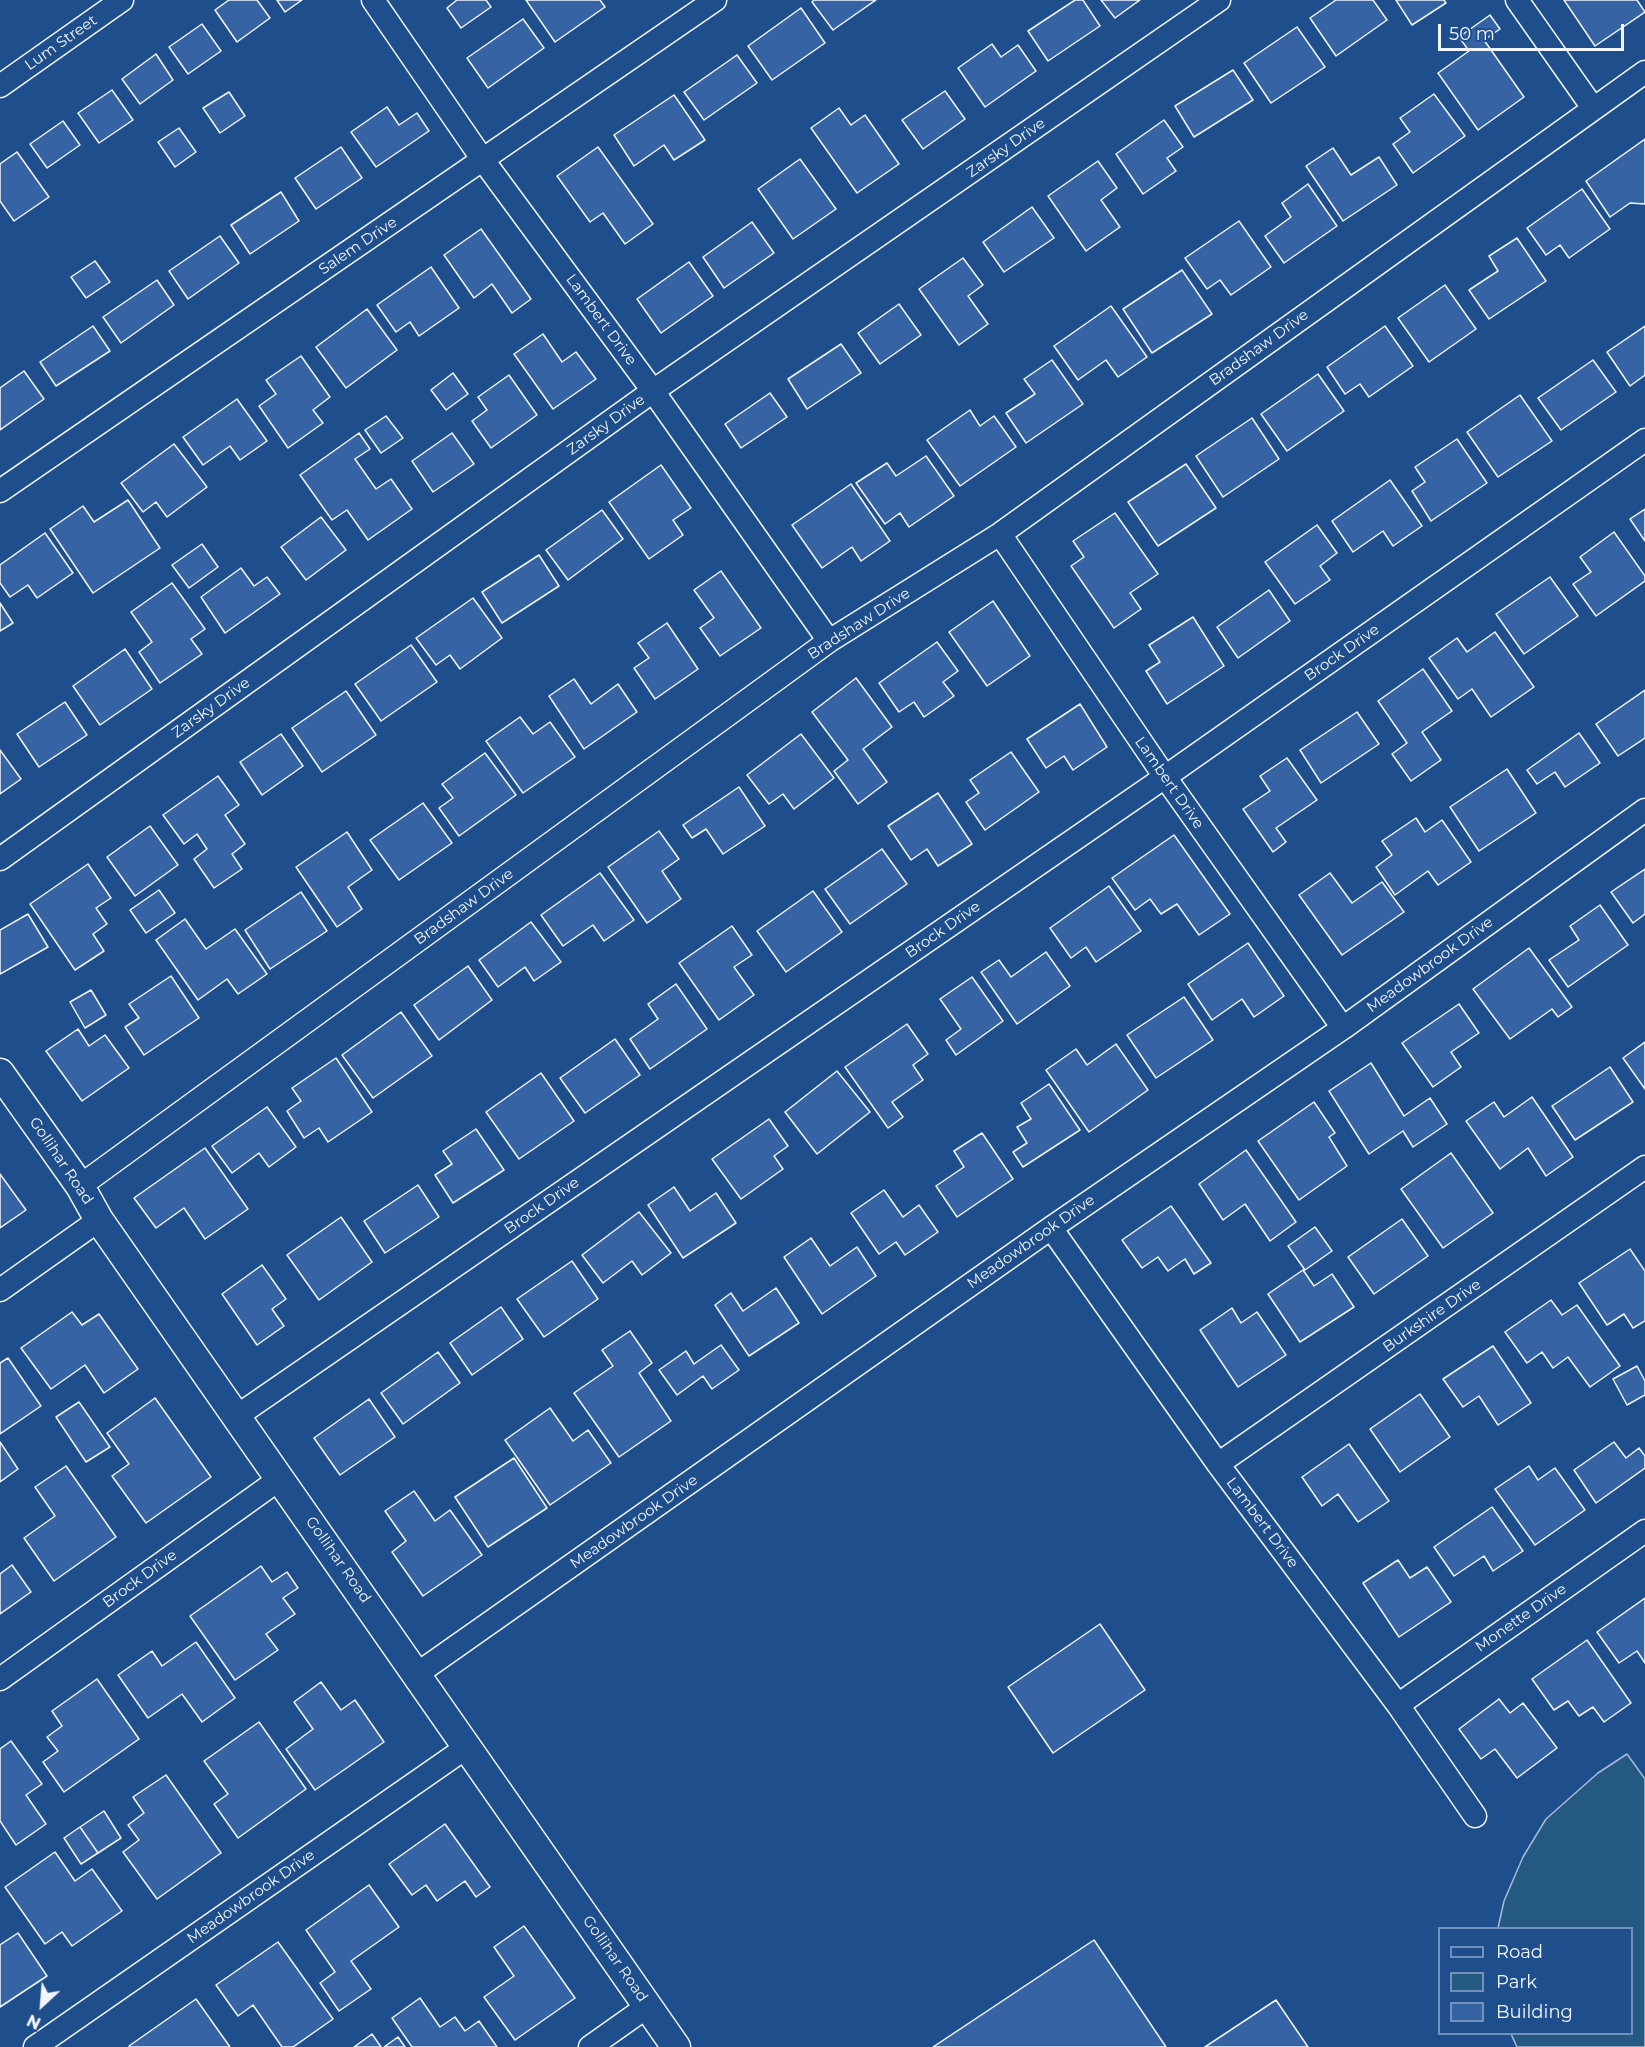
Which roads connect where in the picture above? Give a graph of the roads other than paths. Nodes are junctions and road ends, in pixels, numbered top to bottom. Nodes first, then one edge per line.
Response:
1 (122, 0) edge
2 (373, 0) edge
3 (715, 0) edge
4 (1219, 0) edge
5 (1517, 0) edge
6 (1645, 72) edge
7 (0, 86) edge
8 (1593, 108) junction
9 (483, 160) junction
10 (653, 392) junction
11 (1645, 440) edge
12 (0, 491) edge
13 (1000, 534) junction
14 (829, 641) junction
15 (1165, 777) junction
16 (1645, 810) edge
17 (0, 859) edge
18 (1343, 1028) junction
19 (0, 1073) edge
20 (1645, 1167) edge
21 (80, 1186) junction
22 (99, 1220) junction
23 (1051, 1228) junction
24 (0, 1290) edge
25 (237, 1416) junction
26 (1218, 1464) junction
27 (281, 1478) junction
28 (1645, 1531) edge
29 (417, 1674) junction
30 (0, 1679) edge
31 (1398, 1705) junction
32 (468, 1747) junction
33 (1475, 1816) dead end
34 (648, 2006) junction
35 (35, 2047) edge
36 (590, 2047) edge
37 (676, 2047) edge

1 - 7 street, Lum Street
2 - 9 street, Lambert Drive
3 - 9 street, Salem Drive
4 - 10 street, Zarsky Drive
5 - 8 street
6 - 8 street, Bradshaw Drive
8 - 13 street, Bradshaw Drive
9 - 10 street, Lambert Drive
9 - 12 street, Salem Drive
10 - 14 street, Lambert Drive
10 - 17 street, Zarsky Drive
11 - 15 street, Brock Drive
13 - 14 street, Bradshaw Drive
13 - 15 street, Lambert Drive
14 - 21 street, Bradshaw Drive
15 - 18 street, Lambert Drive
15 - 25 street, Brock Drive
16 - 18 street, Meadowbrook Drive
18 - 23 street, Meadowbrook Drive
19 - 21 street, Gollihar Road
20 - 26 street, Burkshire Drive
21 - 22 street, Gollihar Road
22 - 24 street
22 - 25 street, Gollihar Road
23 - 26 street, Lambert Drive
23 - 29 street, Meadowbrook Drive
25 - 27 street, Gollihar Road
26 - 31 street, Lambert Drive
27 - 29 street, Gollihar Road
27 - 30 street, Brock Drive
28 - 31 street, Monette Drive
29 - 32 street, Gollihar Road
31 - 33 street, Lambert Drive
32 - 34 street, Gollihar Road
32 - 35 street, Meadowbrook Drive
34 - 36 street
34 - 37 street, Gollihar Road

